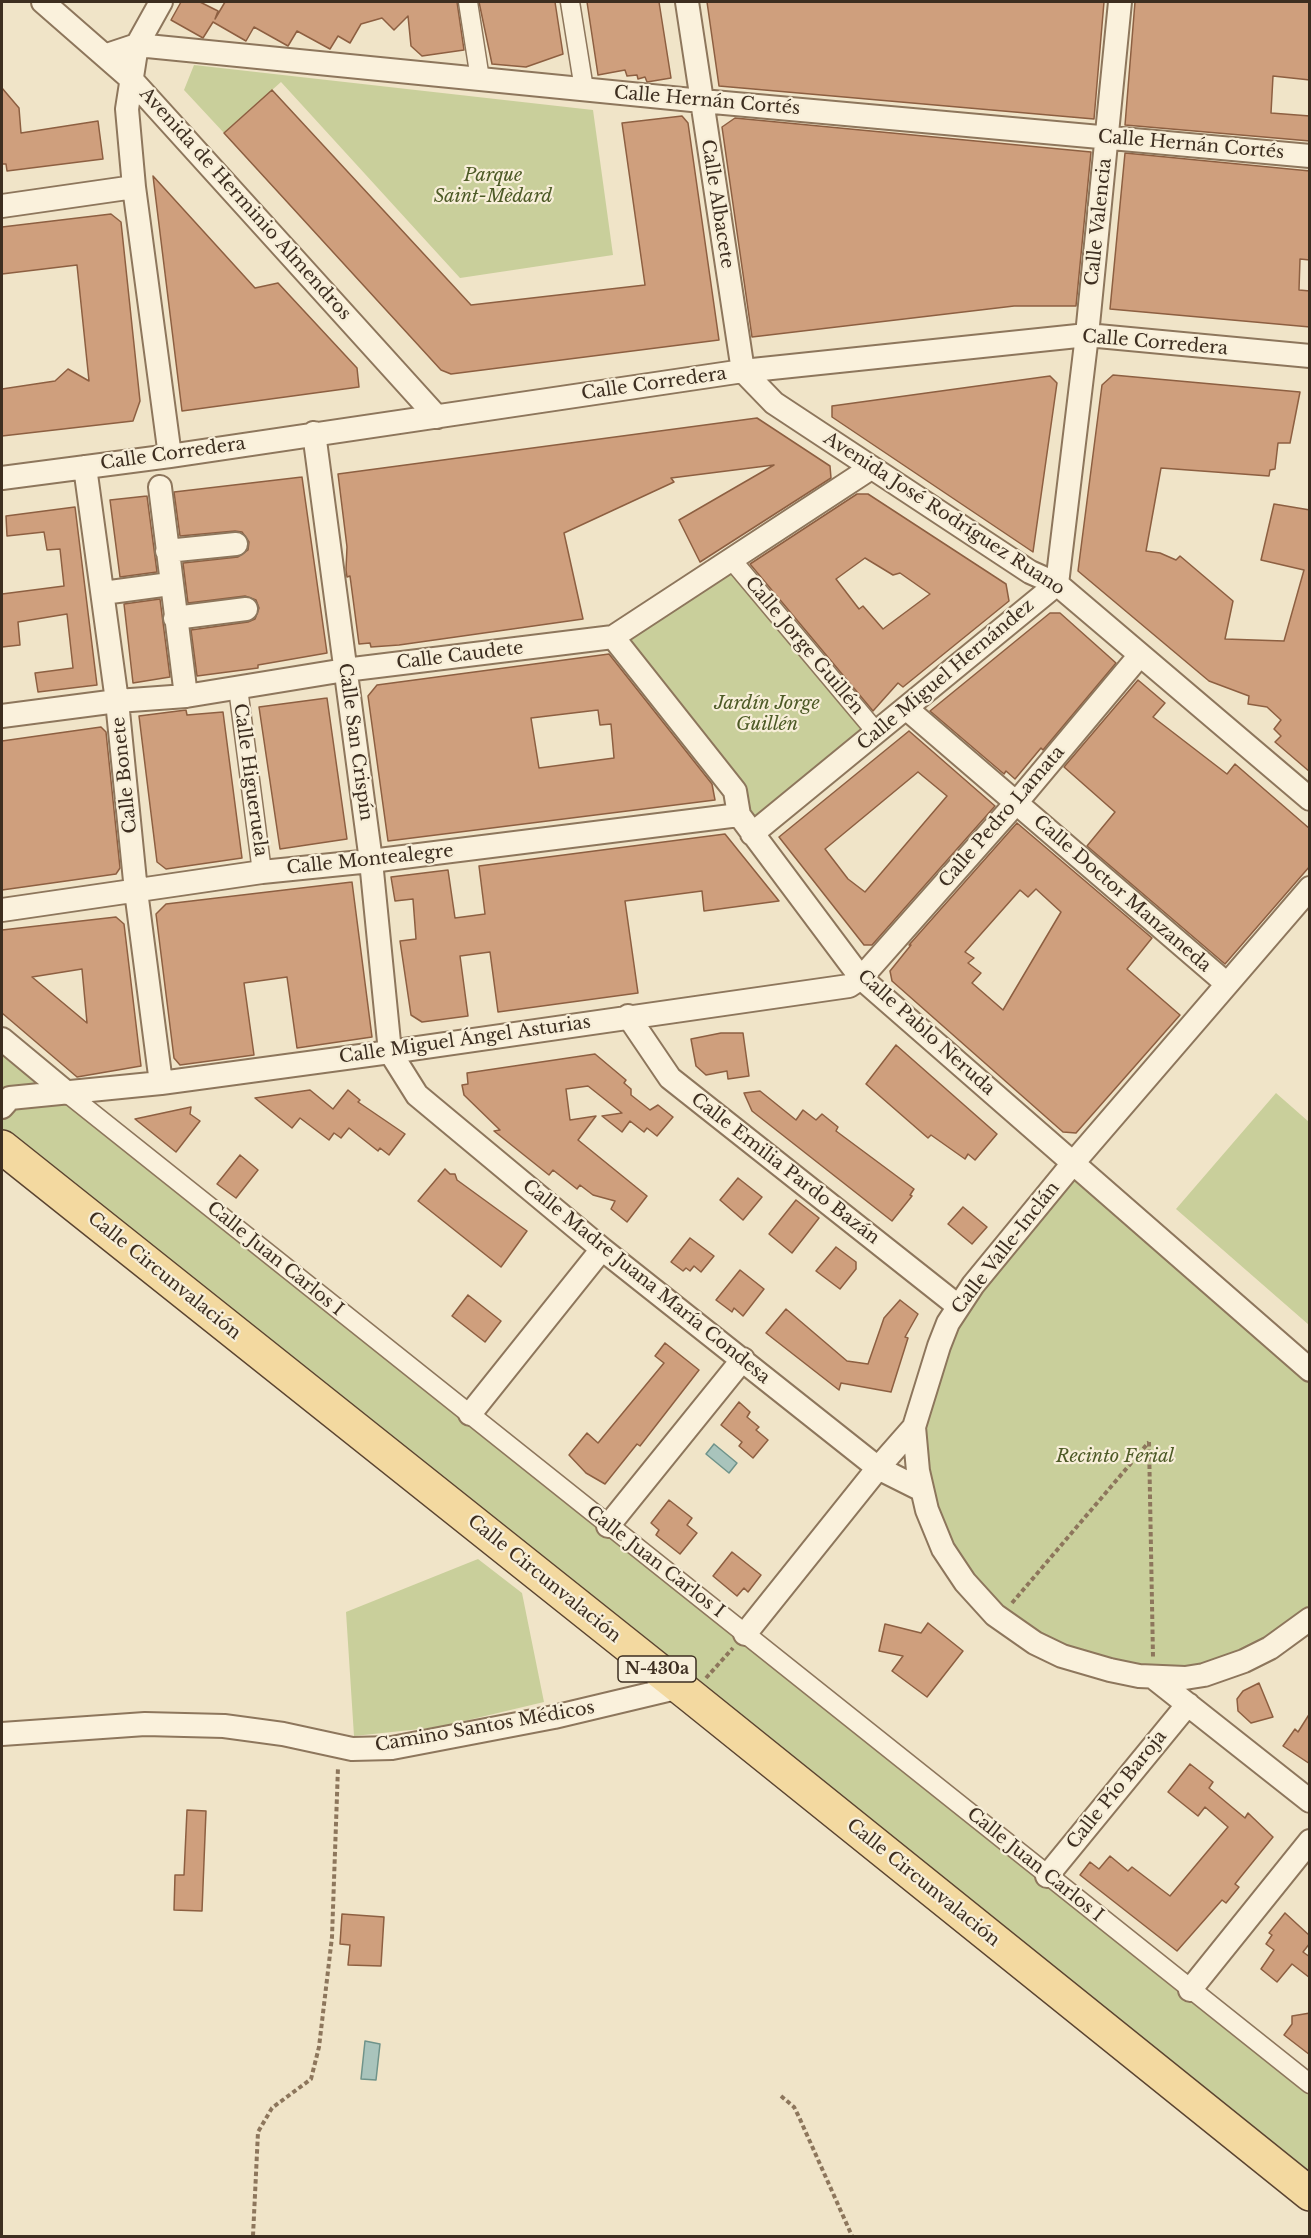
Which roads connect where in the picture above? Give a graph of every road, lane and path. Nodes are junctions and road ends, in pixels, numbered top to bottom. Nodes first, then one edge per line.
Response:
1 (43, 2) edge
2 (161, 2) edge
3 (468, 2) edge
4 (570, 2) edge
5 (687, 2) edge
6 (1120, 2) edge
7 (137, 45) junction
8 (107, 55) junction
9 (130, 78) junction
10 (480, 79) junction
11 (584, 89) junction
12 (702, 101) junction
13 (1108, 137) junction
14 (1310, 156) edge
15 (134, 187) junction
16 (2, 206) edge
17 (1087, 335) junction
18 (1310, 356) edge
19 (743, 371) junction
20 (437, 417) junction
21 (314, 433) junction
22 (170, 456) junction
23 (85, 467) junction
24 (871, 468) junction
25 (2, 478) edge
26 (160, 487) dead end
27 (236, 544) dead end
28 (167, 551) junction
29 (731, 559) junction
30 (170, 584) junction
31 (1057, 584) junction
32 (103, 593) junction
33 (246, 609) dead end
34 (176, 618) junction
35 (613, 637) junction
36 (1140, 655) junction
37 (345, 670) junction
38 (238, 688) junction
39 (186, 696) junction
40 (117, 701) junction
41 (907, 709) junction
42 (2, 716) edge
43 (877, 733) junction
44 (1310, 799) edge
45 (1016, 803) junction
46 (739, 815) junction
47 (752, 834) junction
48 (371, 861) junction
49 (262, 872) junction
50 (1310, 888) edge
51 (136, 891) junction
52 (2, 910) edge
53 (861, 978) junction
54 (1227, 984) junction
55 (628, 1016) junction
56 (2, 1039) edge
57 (390, 1052) junction
58 (161, 1083) junction
59 (67, 1093) junction
60 (2, 1107) edge
61 (2, 1147) edge
62 (1074, 1162) junction
63 (602, 1249) junction
64 (958, 1306) junction
65 (743, 1359) junction
66 (1310, 1370) edge
67 (470, 1414) junction
68 (914, 1427) junction
69 (878, 1467) junction
70 (922, 1490) junction
71 (608, 1526) junction
72 (999, 1618) junction
73 (1310, 1619) edge
74 (745, 1634) junction
75 (1154, 1677) junction
76 (686, 1692) junction
77 (1188, 1704) junction
78 (2, 1734) edge
79 (339, 1746) junction
80 (1310, 1801) edge
81 (1310, 1841) edge
82 (1047, 1876) junction
83 (1190, 1989) junction
84 (1310, 2084) edge
85 (781, 2096) dead end
86 (1310, 2194) edge
87 (253, 2236) edge
88 (852, 2236) edge

1 - 8 street, Avenida de Herminio Almendros
2 - 7 street
3 - 10 street
4 - 11 street
5 - 12 street, Calle Albacete
6 - 13 street, Calle Valencia
7 - 8 street, Calle Hernán Cortés
7 - 9 street
7 - 10 street, Calle Hernán Cortés
8 - 9 street, Avenida de Herminio Almendros
9 - 15 street
9 - 20 street, Avenida de Herminio Almendros
10 - 11 street, Calle Hernán Cortés
11 - 12 street, Calle Hernán Cortés
12 - 13 street, Calle Hernán Cortés
12 - 19 street, Calle Albacete
13 - 14 street, Calle Hernán Cortés
13 - 17 street, Calle Valencia
15 - 16 street
15 - 22 street
17 - 18 street, Calle Corredera
17 - 19 street, Calle Corredera
17 - 31 street
19 - 20 street, Calle Corredera
19 - 24 street, Avenida José Rodríguez Ruano
20 - 21 street, Calle Corredera
21 - 22 street, Calle Corredera
21 - 37 street, Calle San Crispín
22 - 23 street, Calle Corredera
23 - 25 street, Calle Corredera
23 - 32 street, Calle Bonete
24 - 29 street, Calle Caudete
24 - 31 street, Avenida José Rodríguez Ruano
26 - 28 street
27 - 28 street
28 - 30 street
29 - 35 street, Calle Caudete
29 - 43 street, Calle Jorge Guillén
30 - 32 street
30 - 34 street
31 - 36 street, Avenida José Rodríguez Ruano
31 - 41 street, Calle Miguel Hernández
32 - 40 street, Calle Bonete
33 - 34 street
34 - 39 street
35 - 37 street, Calle Caudete
35 - 46 street, Calle Pablo Neruda
36 - 44 street, Avenida José Rodríguez Ruano
36 - 45 street, Calle Pedro Lamata
37 - 38 street, Calle Caudete
37 - 48 street, Calle San Crispín
38 - 39 street, Calle Caudete
38 - 49 street, Calle Higueruela
39 - 40 street, Calle Caudete
40 - 42 street, Calle Caudete
40 - 51 street, Calle Bonete
41 - 43 street, Calle Miguel Hernández
41 - 45 street, Calle Doctor Manzaneda
43 - 47 street, Calle Miguel Hernández
45 - 53 street, Calle Pedro Lamata
45 - 54 street, Calle Doctor Manzaneda
46 - 47 street, Calle Pablo Neruda
46 - 48 street, Calle Montealegre
47 - 53 street, Calle Pablo Neruda
48 - 49 street, Calle Montealegre
48 - 57 street, Calle San Crispín
49 - 51 street, Calle Montealegre
50 - 54 street, Calle Valle-Inclán
51 - 52 street, Calle Montealegre
51 - 58 street, Calle Bonete
53 - 55 street, Calle Miguel Ángel Asturias
53 - 62 street, Calle Pablo Neruda
54 - 62 street, Calle Valle-Inclán
55 - 57 street, Calle Miguel Ángel Asturias
55 - 64 street, Calle Emilia Pardo Bazán
56 - 59 street, Calle Juan Carlos I
57 - 58 street, Calle Miguel Ángel Asturias
57 - 63 street, Calle Madre Juana María Condesa
58 - 59 street, Calle Miguel Ángel Asturias
59 - 60 street, Calle Miguel Ángel Asturias
59 - 67 street, Calle Juan Carlos I
61 - 76 main road, Calle Circunvalación / N-430a
62 - 64 street, Calle Valle-Inclán
62 - 66 street, Calle Pablo Neruda
63 - 65 street, Calle Madre Juana María Condesa
63 - 67 street
64 - 68 street, Calle Valle-Inclán
65 - 69 street, Calle Madre Juana María Condesa
65 - 71 street
67 - 71 street, Calle Juan Carlos I
68 - 69 street, Calle Valle-Inclán
68 - 70 street
69 - 70 street, Calle Madre Juana María Condesa
69 - 74 street, Calle Valle-Inclán
70 - 72 street
71 - 74 street, Calle Juan Carlos I
72 - 75 street
72 - 75 path
73 - 75 street
74 - 76 path
74 - 82 street, Calle Juan Carlos I
75 - 77 street
76 - 79 street, Camino Santos Médicos
76 - 86 main road, Calle Circunvalación / N-430a
77 - 80 street
77 - 82 street, Calle Pío Baroja
78 - 79 street, Camino Santos Médicos
79 - 87 path
81 - 83 street
82 - 83 street, Calle Juan Carlos I
83 - 84 street, Calle Juan Carlos I
85 - 88 path

